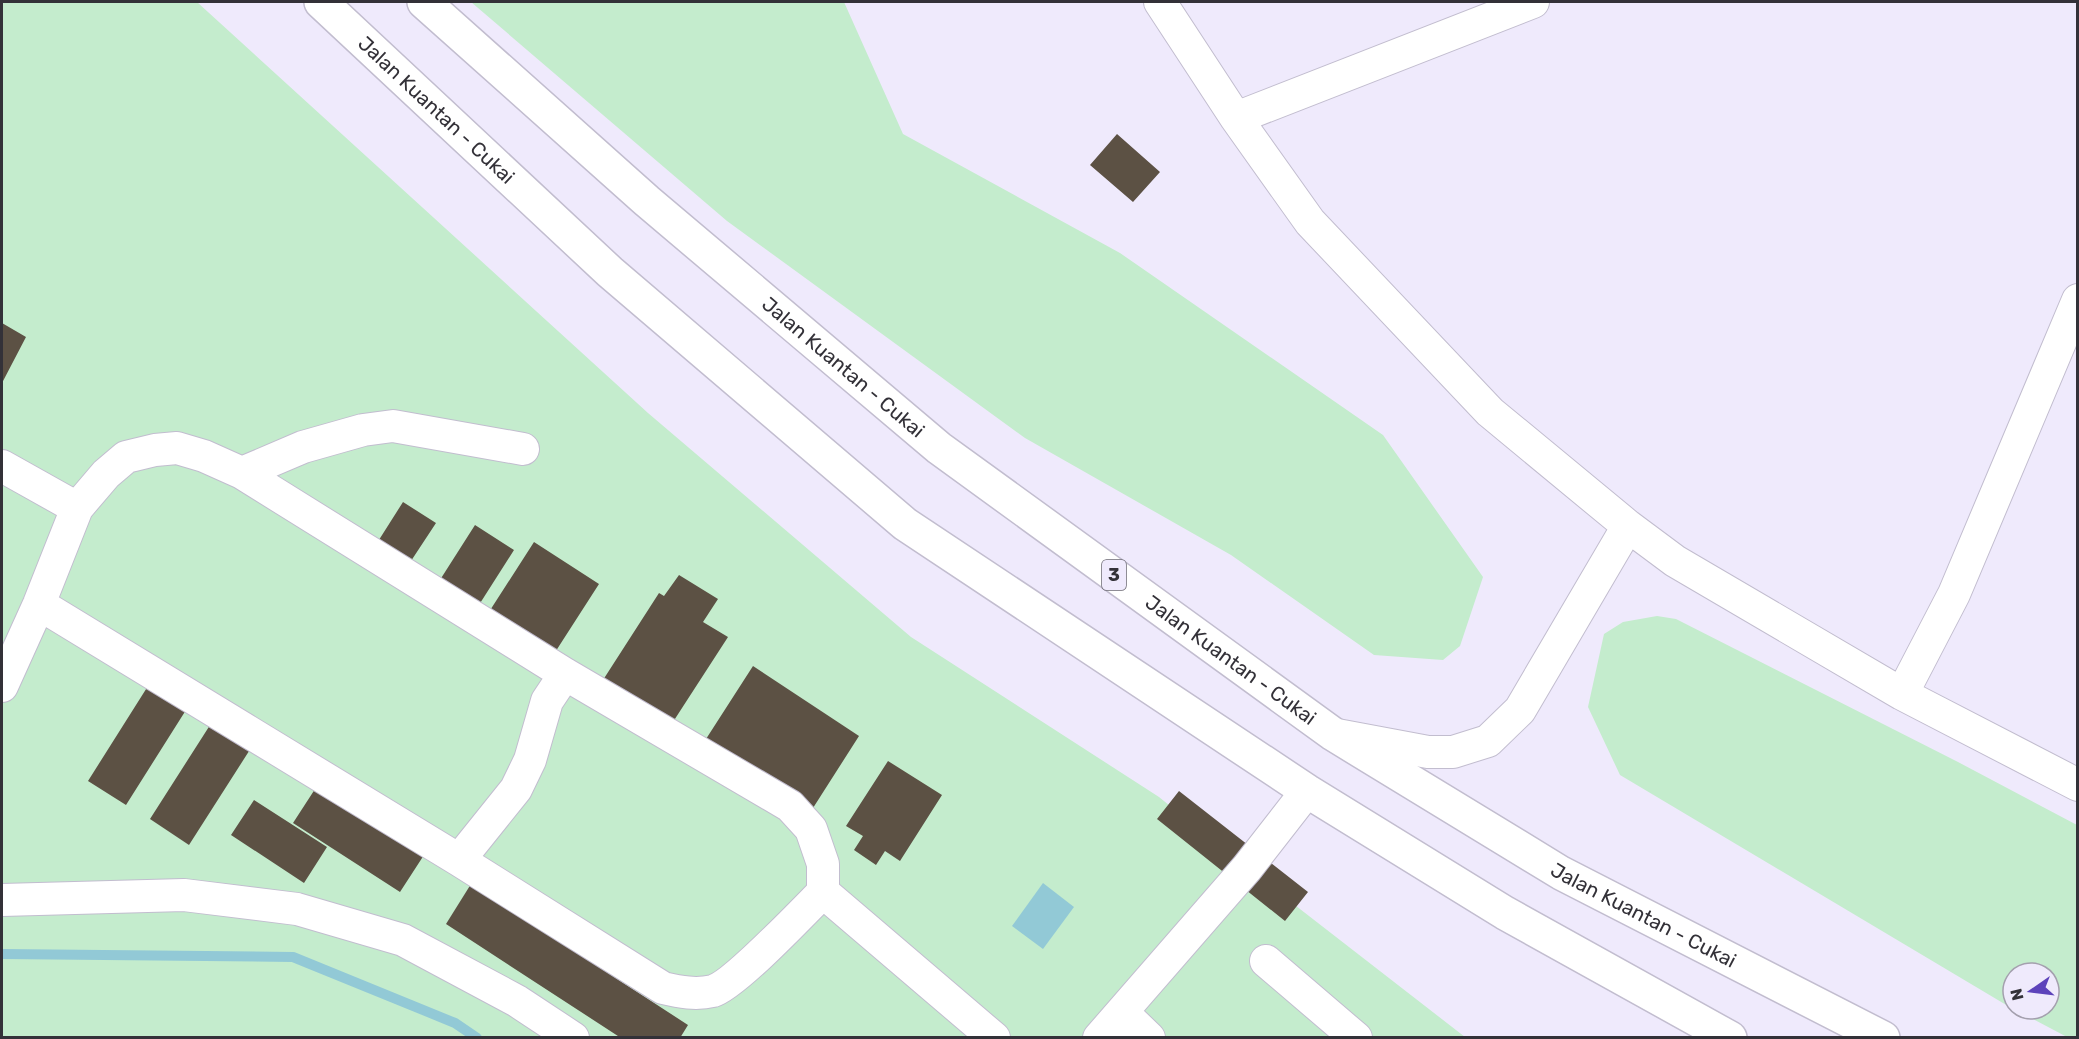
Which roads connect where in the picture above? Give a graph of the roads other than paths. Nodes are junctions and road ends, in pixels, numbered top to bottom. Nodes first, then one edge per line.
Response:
1 (321, 2) edge
2 (424, 2) edge
3 (1160, 2) edge
4 (1533, 2) edge
5 (1236, 118) junction
6 (2078, 300) edge
7 (524, 449) dead end
8 (2, 466) edge
9 (242, 473) junction
10 (77, 508) junction
11 (1628, 526) junction
12 (39, 604) junction
13 (565, 674) junction
14 (2, 686) edge
15 (1902, 694) junction
16 (1333, 734) junction
17 (2078, 785) edge
18 (1307, 791) junction
19 (459, 860) junction
20 (823, 892) junction
21 (2, 900) edge
22 (1266, 961) dead end
23 (1122, 1012) junction
24 (573, 1038) edge
25 (994, 1038) edge
26 (1099, 1038) edge
27 (1149, 1038) edge
28 (1356, 1038) edge
29 (1731, 1038) edge
30 (1882, 1038) edge

1 - 18 highway, Jalan Kuantan - Cukai
2 - 16 highway, Jalan Kuantan - Cukai / 3
3 - 5 street
4 - 5 street
5 - 11 street
6 - 15 street
7 - 9 street
8 - 10 street
9 - 10 street
9 - 13 street
10 - 12 street
11 - 15 street
11 - 16 street
12 - 14 street
12 - 19 street
13 - 19 street
13 - 20 street
15 - 17 street
16 - 30 highway, Jalan Kuantan - Cukai / 3
18 - 23 street
18 - 29 highway, Jalan Kuantan - Cukai
19 - 20 street
20 - 25 street
21 - 24 street
22 - 28 street
23 - 26 street
23 - 27 street

